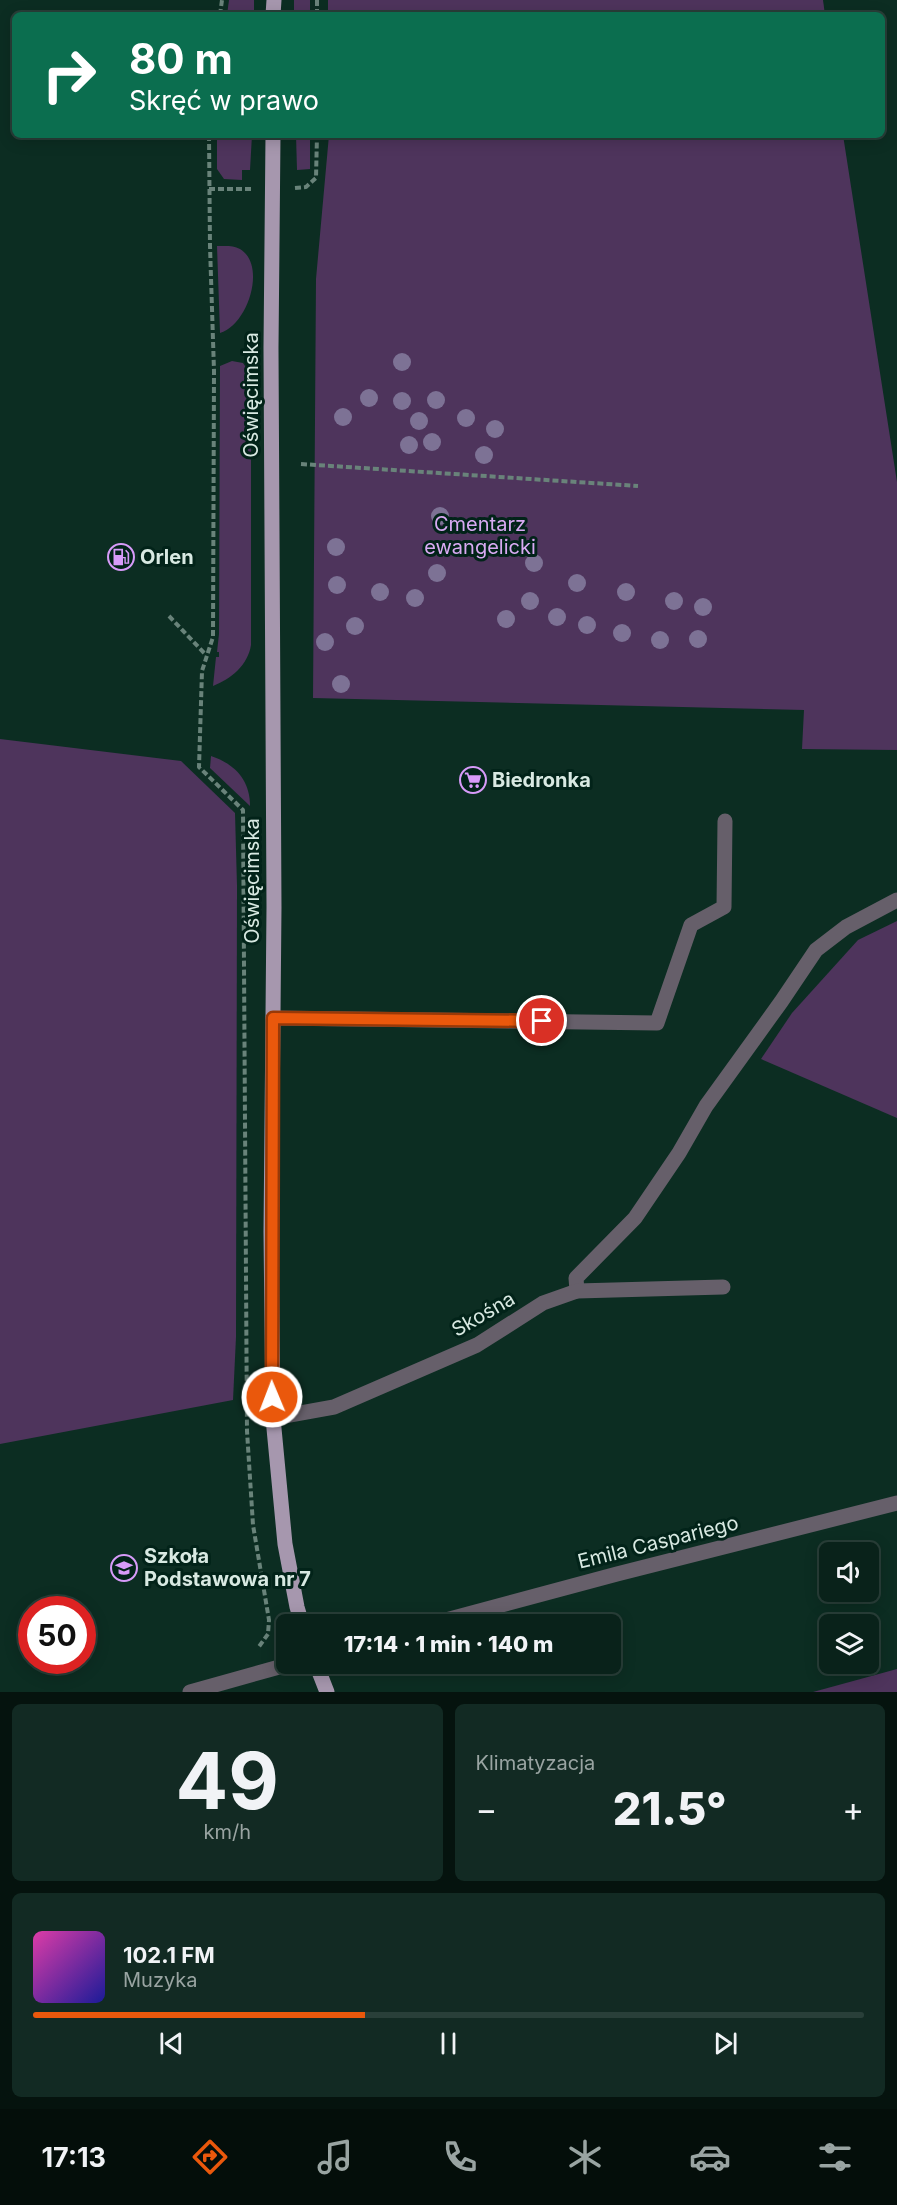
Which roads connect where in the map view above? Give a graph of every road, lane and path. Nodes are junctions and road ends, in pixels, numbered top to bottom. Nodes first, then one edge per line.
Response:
1 (209, 138) edge
2 (273, 138) edge
3 (317, 138) edge
4 (295, 188) dead end
5 (209, 189) junction
6 (253, 189) dead end
7 (301, 464) dead end
8 (638, 486) dead end
9 (169, 616) dead end
10 (206, 655) junction
11 (725, 821) dead end
12 (897, 900) edge
13 (273, 1018) junction
14 (723, 1287) dead end
15 (577, 1291) junction
16 (273, 1418) junction
17 (897, 1503) edge
18 (299, 1614) edge
19 (468, 1614) edge
20 (251, 1654) dead end
21 (276, 1668) edge
22 (320, 1674) edge
23 (190, 1692) edge
24 (327, 1692) edge

1 - 5 path
2 - 13 main road, Oświęcimska
3 - 4 path
5 - 6 path
5 - 10 path
7 - 8 path
9 - 10 path
10 - 20 path
11 - 13 street
12 - 15 street
13 - 16 main road, Oświęcimska
14 - 15 street, Skośna
15 - 16 street, Skośna
16 - 18 main road, Oświęcimska
17 - 19 street, Emila Caspariego
21 - 23 street
22 - 24 main road

